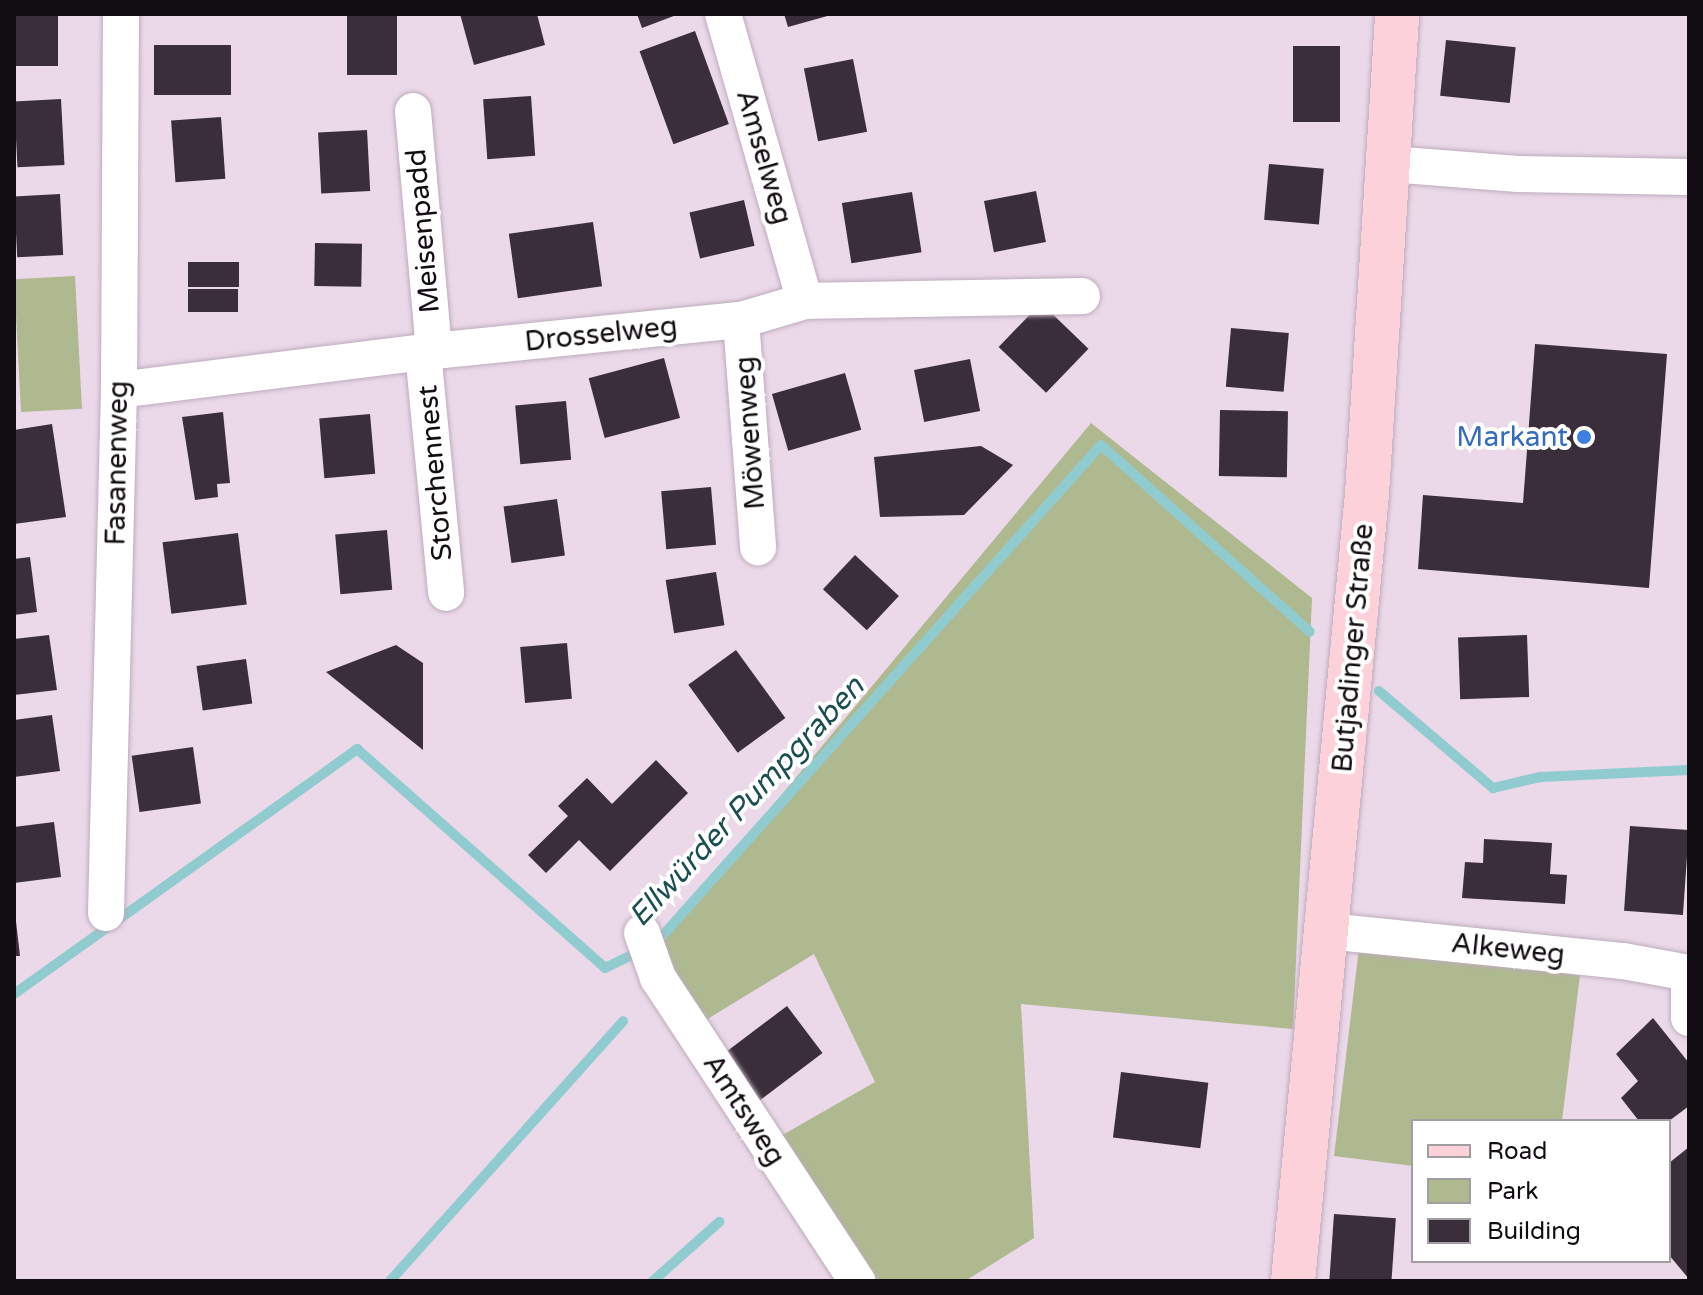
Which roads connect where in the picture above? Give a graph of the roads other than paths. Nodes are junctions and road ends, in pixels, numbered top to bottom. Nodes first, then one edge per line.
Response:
1 (121, 14) edge
2 (723, 14) edge
3 (1397, 14) edge
4 (413, 111) dead end
5 (1390, 164) junction
6 (1689, 177) edge
7 (1082, 296) dead end
8 (805, 301) junction
9 (741, 320) junction
10 (428, 352) junction
11 (119, 390) junction
12 (758, 547) dead end
13 (446, 593) dead end
14 (106, 913) dead end
15 (1327, 931) junction
16 (642, 933) dead end
17 (1689, 973) edge
18 (1689, 981) edge
19 (1689, 1018) edge
20 (857, 1281) edge
21 (1293, 1281) edge

1 - 11 street, Fasanenweg
2 - 8 street, Amselweg
3 - 5 main road, Butjadinger Straße
4 - 10 street, Meisenpadd
5 - 6 street
5 - 15 main road, Butjadinger Straße
7 - 8 street, Drosselweg
8 - 9 street, Drosselweg
9 - 10 street, Drosselweg
9 - 12 street, Möwenweg
10 - 11 street, Drosselweg
10 - 13 street, Storchennest
11 - 14 street, Fasanenweg
15 - 17 street, Alkeweg
15 - 21 main road, Butjadinger Straße
16 - 20 street, Amtsweg
18 - 19 street

